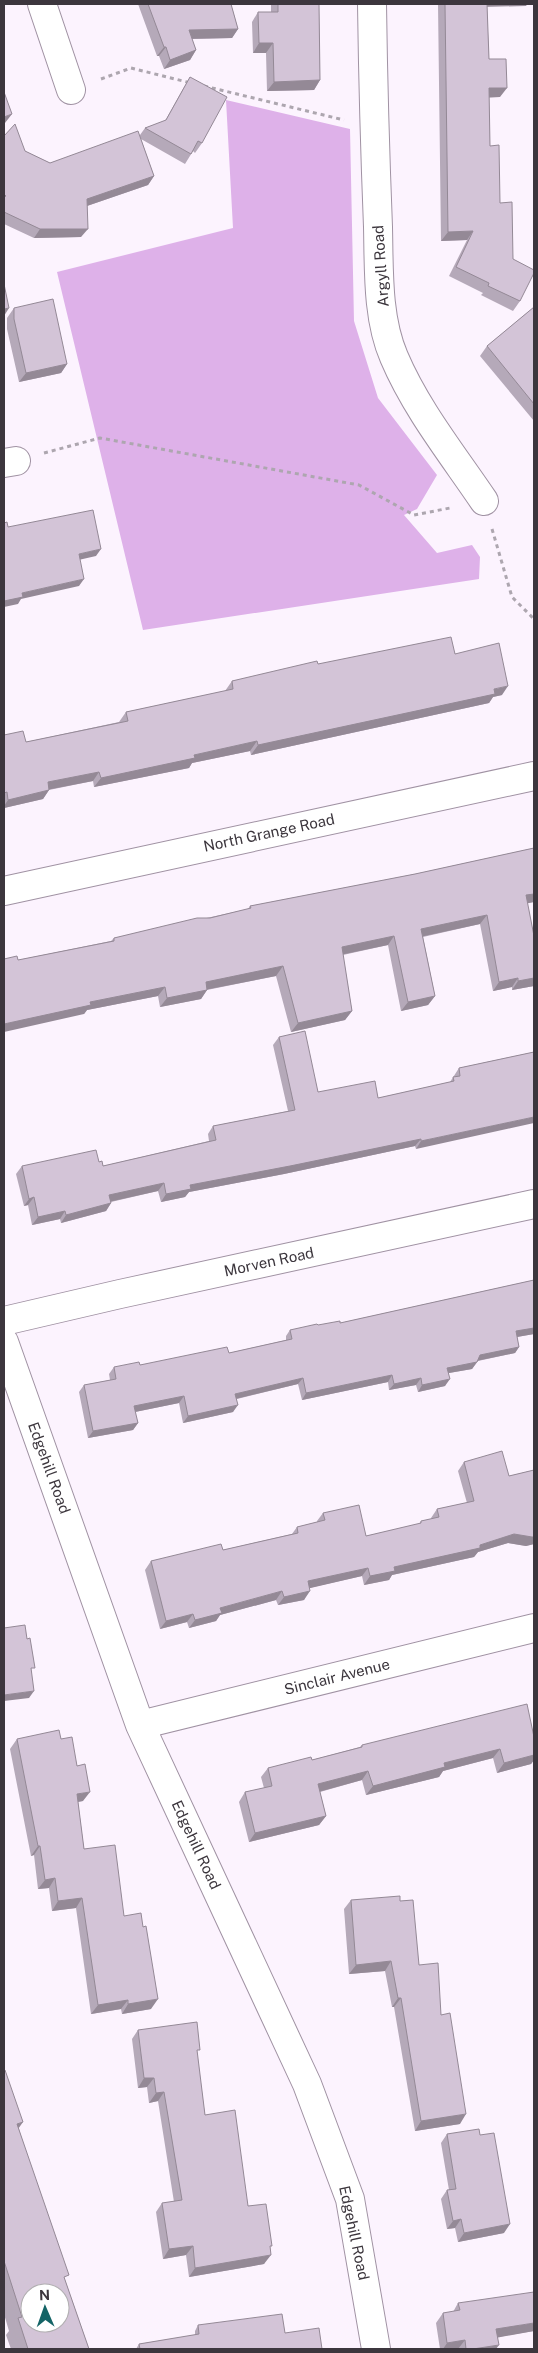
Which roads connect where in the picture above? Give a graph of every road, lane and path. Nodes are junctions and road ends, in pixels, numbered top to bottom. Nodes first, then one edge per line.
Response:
1 (42, 4) edge
2 (372, 4) edge
3 (71, 90) joint
4 (374, 127) junction
5 (10, 462) edge
6 (484, 501) junction
7 (534, 619) edge
8 (534, 776) edge
9 (4, 891) edge
10 (534, 1204) edge
11 (4, 1321) edge
12 (4, 1342) edge
13 (534, 1628) edge
14 (140, 1725) junction
15 (376, 2349) edge

1 - 3 street
2 - 4 street, Argyll Road
3 - 4 path
4 - 6 street, Argyll Road
5 - 6 path
6 - 7 path
8 - 9 street, North Grange Road
10 - 11 street, Morven Road
12 - 14 street, Edgehill Road
13 - 14 street, Sinclair Avenue
14 - 15 street, Edgehill Road

